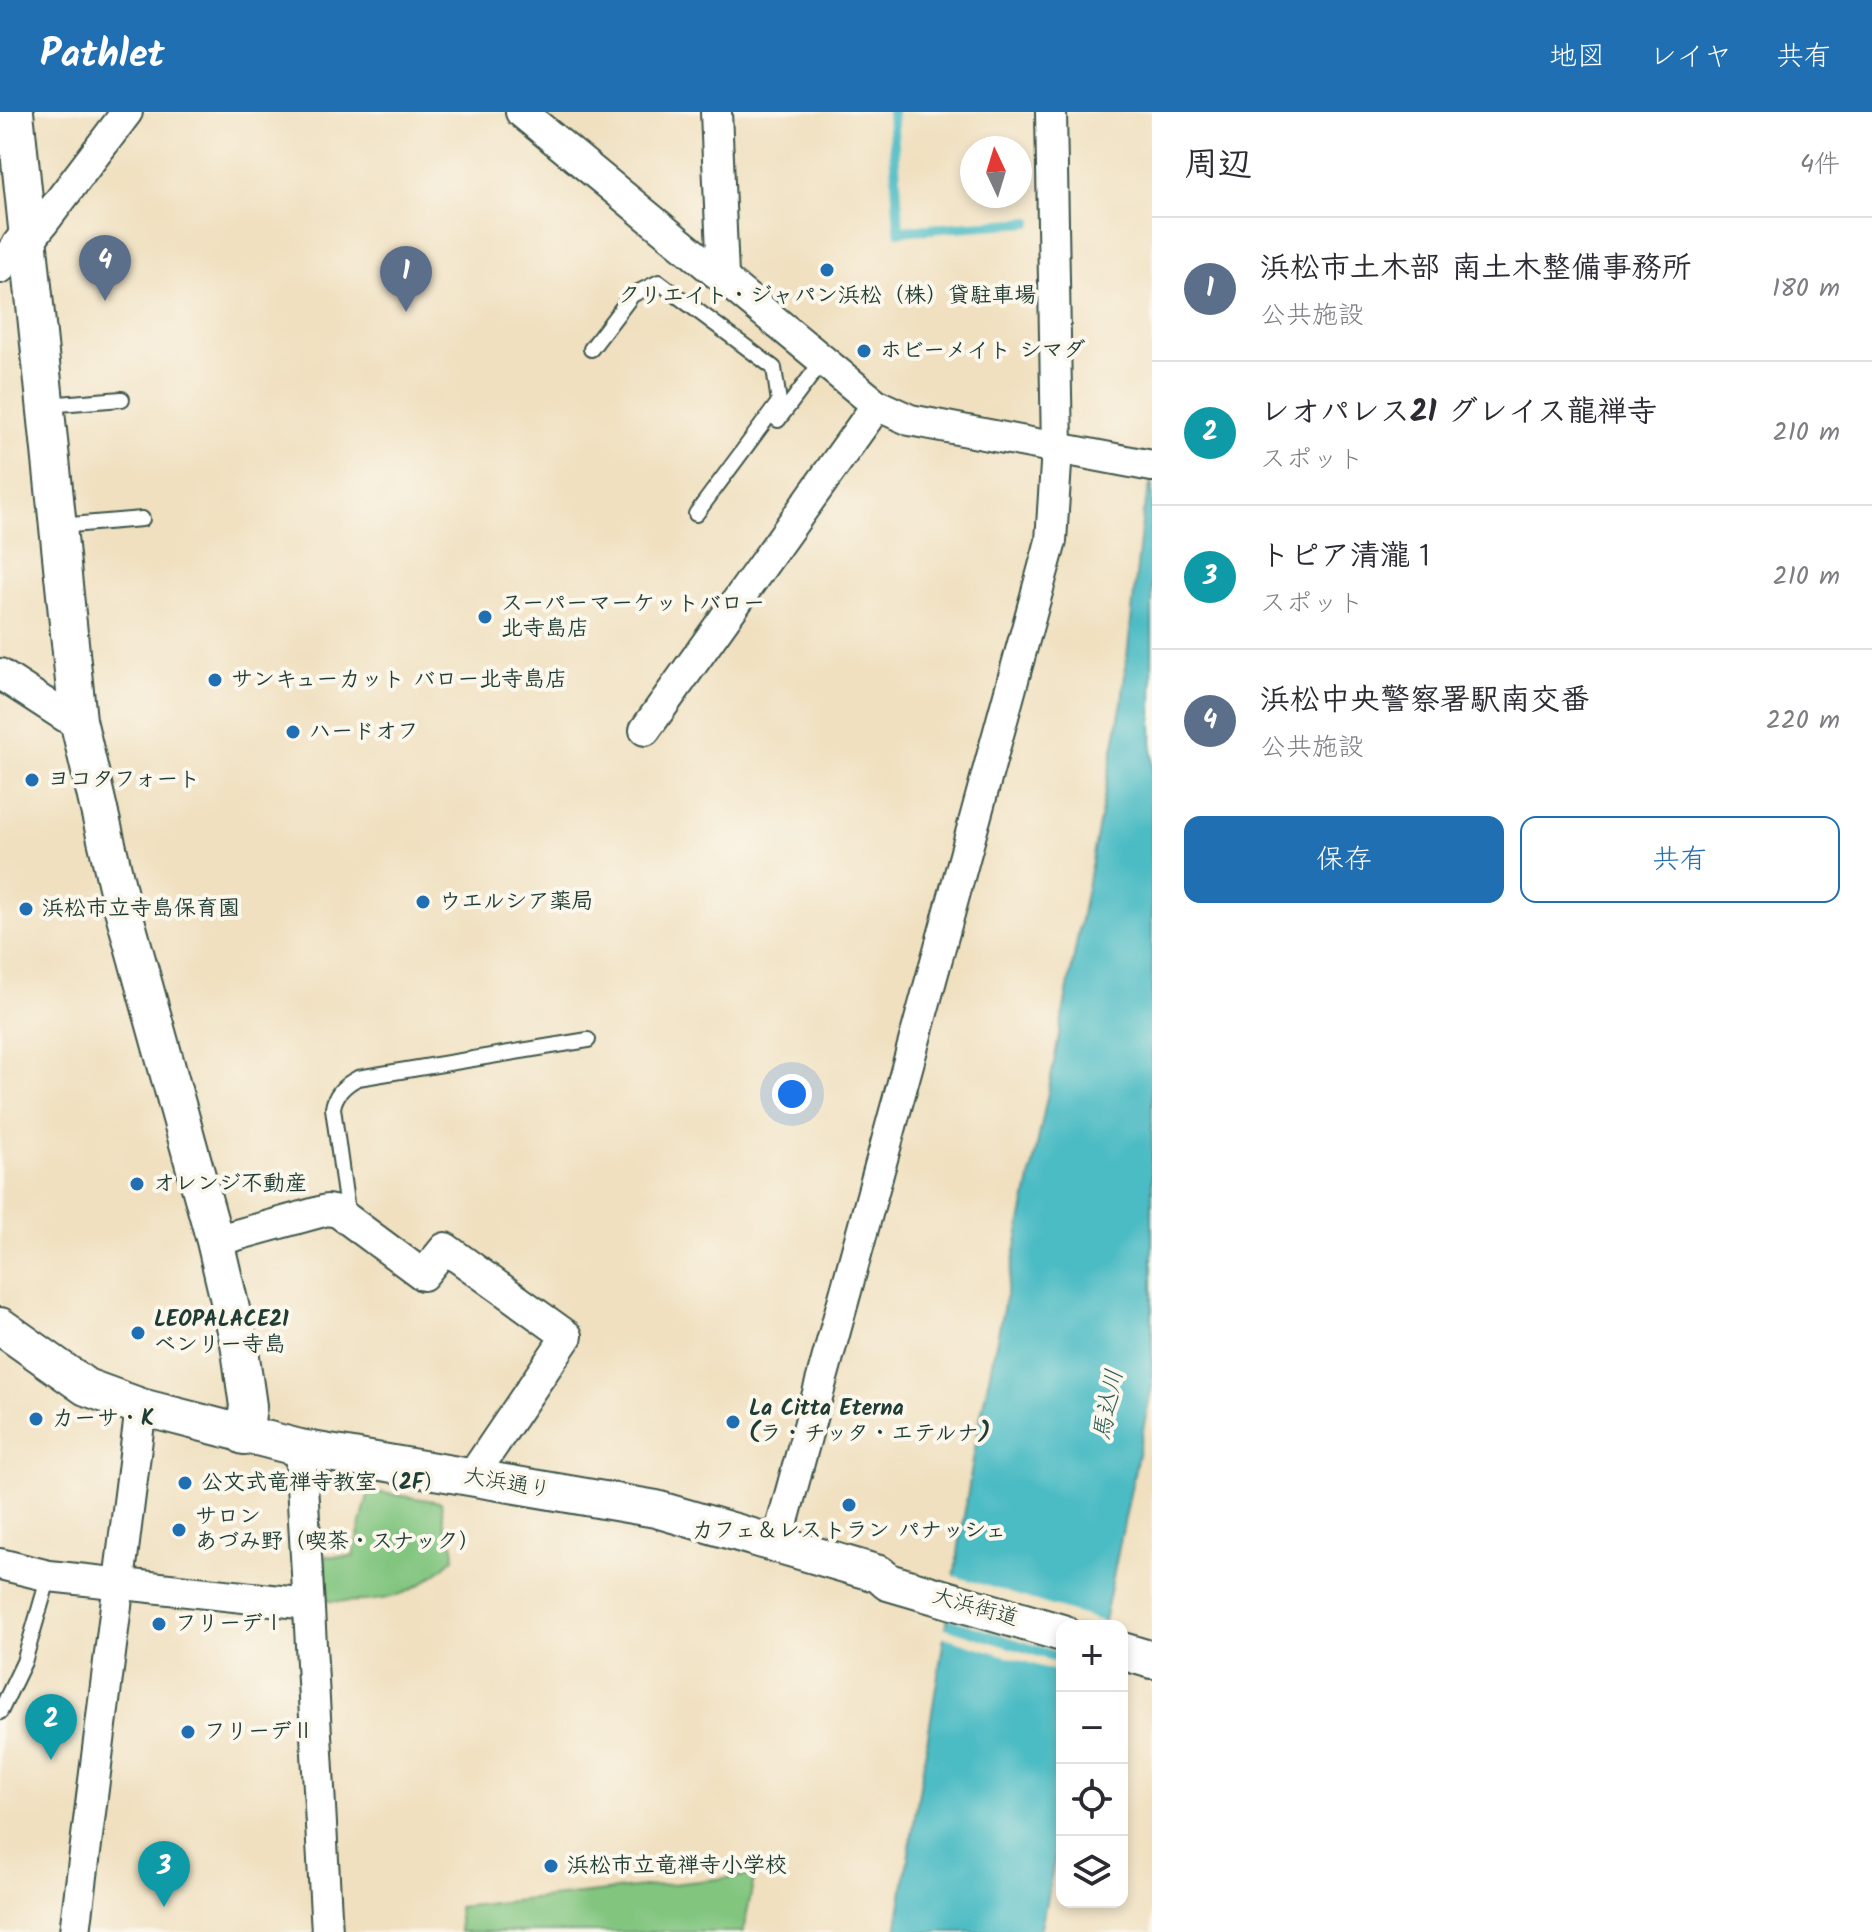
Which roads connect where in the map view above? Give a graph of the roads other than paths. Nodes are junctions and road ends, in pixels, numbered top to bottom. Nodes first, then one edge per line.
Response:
1 (15, 112) edge
2 (127, 112) edge
3 (521, 112) edge
4 (716, 112) edge
5 (1051, 112) edge
6 (26, 238) junction
7 (0, 268) edge
8 (723, 276) junction
9 (591, 349) dead end
10 (823, 360) junction
11 (122, 399) dead end
12 (44, 405) junction
13 (877, 405) junction
14 (778, 420) dead end
15 (1057, 449) junction
16 (1152, 466) edge
17 (696, 514) dead end
18 (142, 519) dead end
19 (57, 526) junction
20 (0, 674) edge
21 (80, 726) junction
22 (645, 730) dead end
23 (588, 1040) dead end
24 (349, 1221) junction
25 (215, 1241) junction
26 (0, 1326) edge
27 (141, 1407) junction
28 (244, 1436) junction
29 (300, 1448) junction
30 (471, 1478) junction
31 (777, 1543) junction
32 (0, 1564) edge
33 (49, 1576) junction
34 (888, 1582) joint
35 (120, 1584) junction
36 (308, 1604) junction
37 (1056, 1631) edge
38 (1128, 1653) edge
39 (1152, 1660) edge
40 (0, 1712) edge
41 (75, 1932) edge
42 (327, 1932) edge

1 - 6 street
2 - 6 street
3 - 8 street
4 - 8 street
5 - 15 street
6 - 7 street
6 - 12 street
8 - 10 street
9 - 17 lane
10 - 13 street
10 - 14 lane
11 - 12 lane
12 - 19 street
13 - 15 street
13 - 22 street
15 - 16 street
15 - 31 street
18 - 19 lane
19 - 21 street
20 - 21 street
21 - 25 street
23 - 24 lane
24 - 25 street
24 - 30 street
25 - 28 street
26 - 27 street, 大浜通り
27 - 28 street, 大浜通り
27 - 35 street
28 - 29 street, 大浜通り
29 - 30 street, 大浜通り
29 - 36 street
30 - 31 street, 大浜通り
31 - 34 street, 大浜通り
32 - 33 street
33 - 35 street
33 - 40 lane
34 - 37 street, 大浜街道
35 - 36 street
35 - 41 street
36 - 42 street
38 - 39 street

